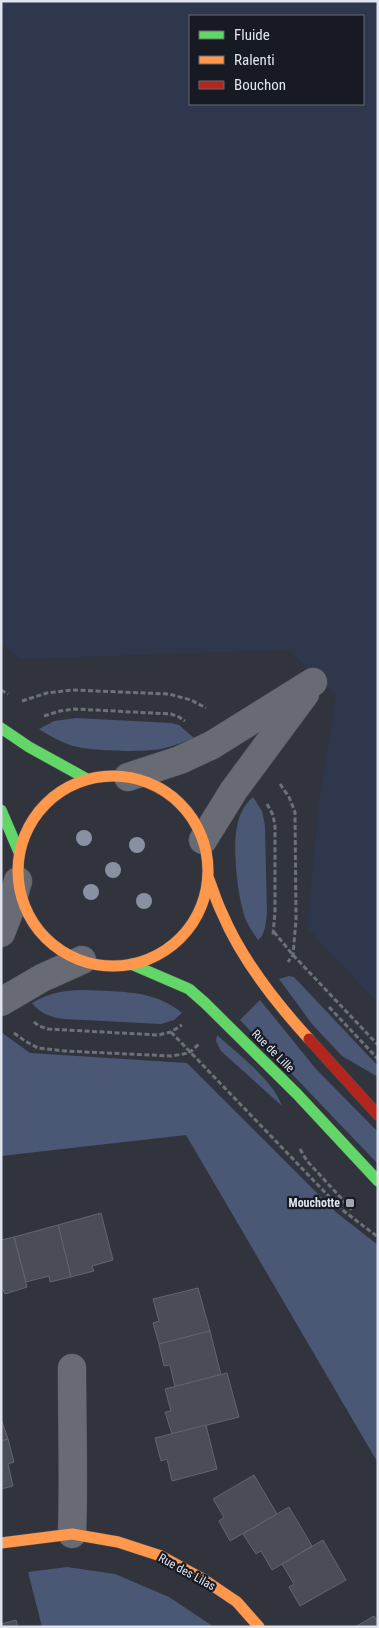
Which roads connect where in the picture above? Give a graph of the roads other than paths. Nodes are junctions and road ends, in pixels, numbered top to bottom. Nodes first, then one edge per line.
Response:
1 (1, 728) edge
2 (128, 777) junction
3 (88, 779) junction
4 (1, 810) edge
5 (203, 840) junction
6 (19, 852) junction
7 (208, 877) junction
8 (18, 881) junction
9 (1, 933) edge
10 (82, 960) junction
11 (131, 964) junction
12 (1, 1002) edge
13 (378, 1115) edge
14 (378, 1181) edge
15 (72, 1368) dead end
16 (72, 1534) junction
17 (1, 1543) edge
18 (259, 1627) edge

1 - 3 main road
2 - 3 main road
2 - 5 main road
2 - 5 street
3 - 6 main road
4 - 6 main road
5 - 7 main road
6 - 8 main road
7 - 11 main road
7 - 13 main road
8 - 9 street
8 - 10 main road
10 - 11 main road
10 - 12 street
11 - 14 main road, Rue de Lille
15 - 16 street
16 - 17 main road, Rue des Lilas
16 - 18 main road, Rue des Lilas

